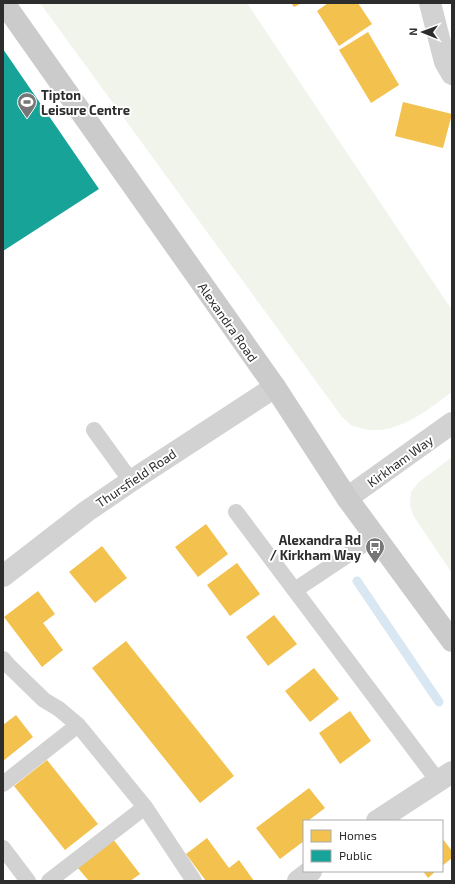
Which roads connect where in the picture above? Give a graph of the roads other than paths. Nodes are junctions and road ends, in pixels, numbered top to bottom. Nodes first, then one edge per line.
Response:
1 (4, 3) edge
2 (430, 3) edge
3 (452, 74) edge
4 (275, 387) junction
5 (452, 423) edge
6 (94, 430) dead end
7 (131, 481) junction
8 (347, 498) junction
9 (236, 512) dead end
10 (376, 536) junction
11 (3, 576) edge
12 (295, 590) junction
13 (452, 640) edge
14 (3, 659) edge
15 (78, 726) junction
16 (445, 777) edge
17 (3, 784) edge
18 (145, 807) junction
19 (379, 820) edge
20 (3, 848) edge
21 (310, 872) edge
22 (28, 881) edge
23 (50, 881) edge
24 (194, 881) edge
25 (298, 881) edge

1 - 4 main road, Alexandra Road
2 - 3 street
4 - 7 street, Thursfield Road
4 - 8 main road, Alexandra Road
5 - 8 street, Kirkham Way
6 - 7 lane
7 - 11 street, Thursfield Road
8 - 10 main road, Alexandra Road
9 - 12 lane
10 - 12 lane
10 - 13 main road, Alexandra Road
12 - 16 lane
14 - 15 lane
15 - 17 lane
15 - 18 lane
16 - 19 street
18 - 23 lane
18 - 24 lane
20 - 22 lane
21 - 25 street

